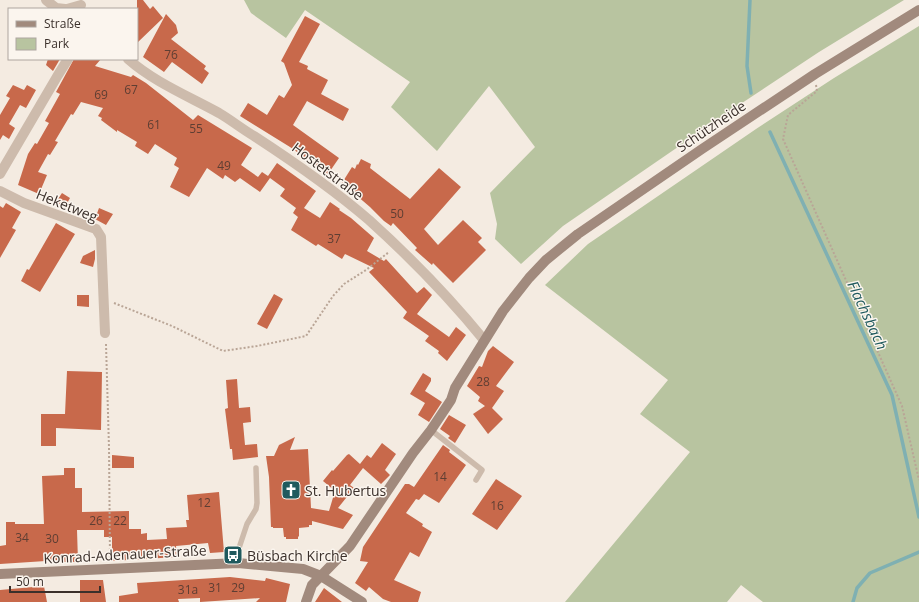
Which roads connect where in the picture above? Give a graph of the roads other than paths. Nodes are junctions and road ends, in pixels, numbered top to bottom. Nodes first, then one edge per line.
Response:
1 (46, 0) edge
2 (81, 5) edge
3 (56, 8) edge
4 (70, 8) edge
5 (919, 10) edge
6 (67, 60) edge
7 (129, 60) edge
8 (0, 174) edge
9 (0, 191) edge
10 (105, 333) road end
11 (484, 340) junction
12 (431, 430) junction
13 (256, 468) dead end
14 (476, 480) dead end
15 (238, 563) junction
16 (0, 574) edge
17 (321, 576) junction
18 (306, 602) edge
19 (362, 602) edge

1 - 3 street
2 - 4 street
5 - 11 street, Schützheide
6 - 8 street
7 - 11 street, Hostetstraße
9 - 10 street, Heketweg
11 - 12 street
12 - 14 lane
12 - 17 street
13 - 15 lane
15 - 16 street, Konrad-Adenauer-Straße
15 - 17 street, Konrad-Adenauer-Straße
17 - 18 street
17 - 19 street, Konrad-Adenauer-Straße

